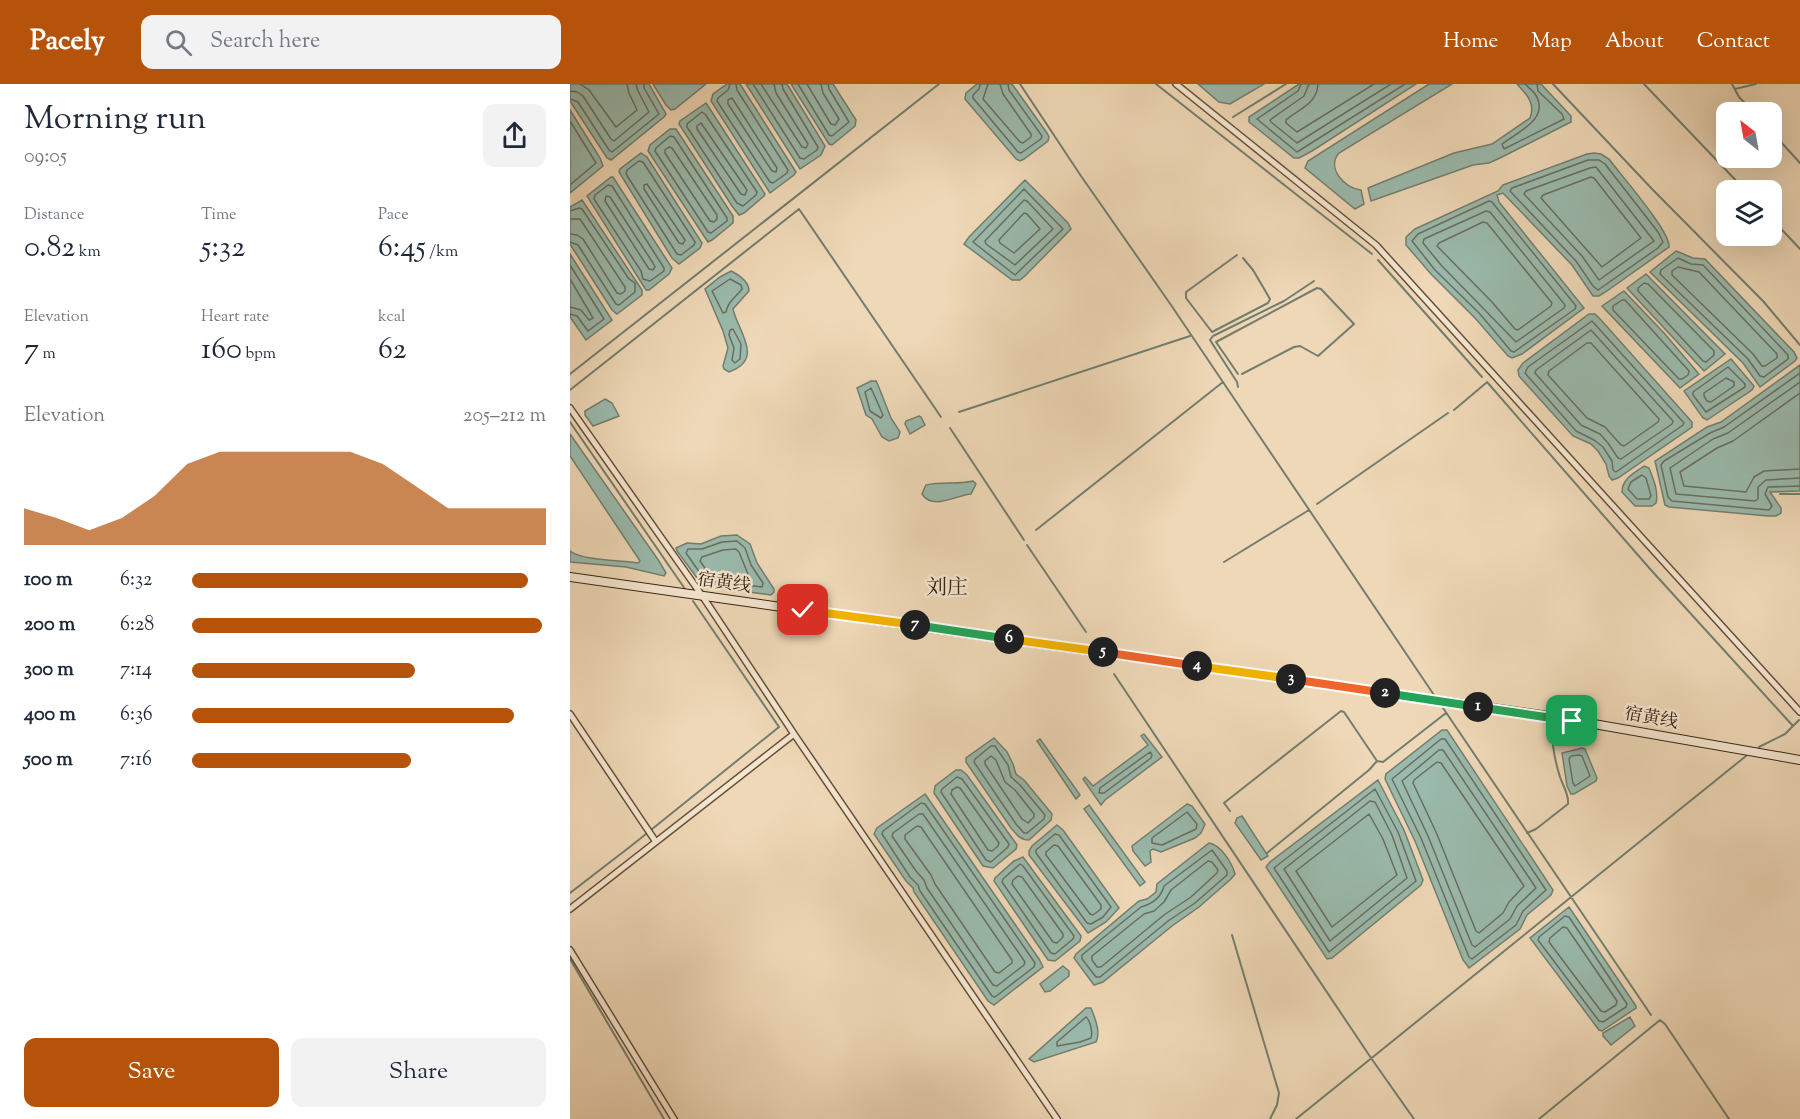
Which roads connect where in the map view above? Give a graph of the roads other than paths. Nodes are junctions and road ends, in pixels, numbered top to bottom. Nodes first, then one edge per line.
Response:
1 (1176, 84) edge
2 (570, 408) edge
3 (570, 577) edge
4 (703, 597) junction
5 (1800, 712) edge
6 (570, 714) edge
7 (794, 734) junction
8 (1800, 760) edge
9 (656, 842) junction
10 (570, 909) edge
11 (570, 950) edge
12 (674, 1119) edge
13 (1057, 1119) edge

1 - 5 street
2 - 4 street
3 - 4 main road, 宿黄线
4 - 7 street
4 - 8 main road, 宿黄线
6 - 9 street
7 - 9 street
7 - 13 street
9 - 10 street
11 - 12 street

